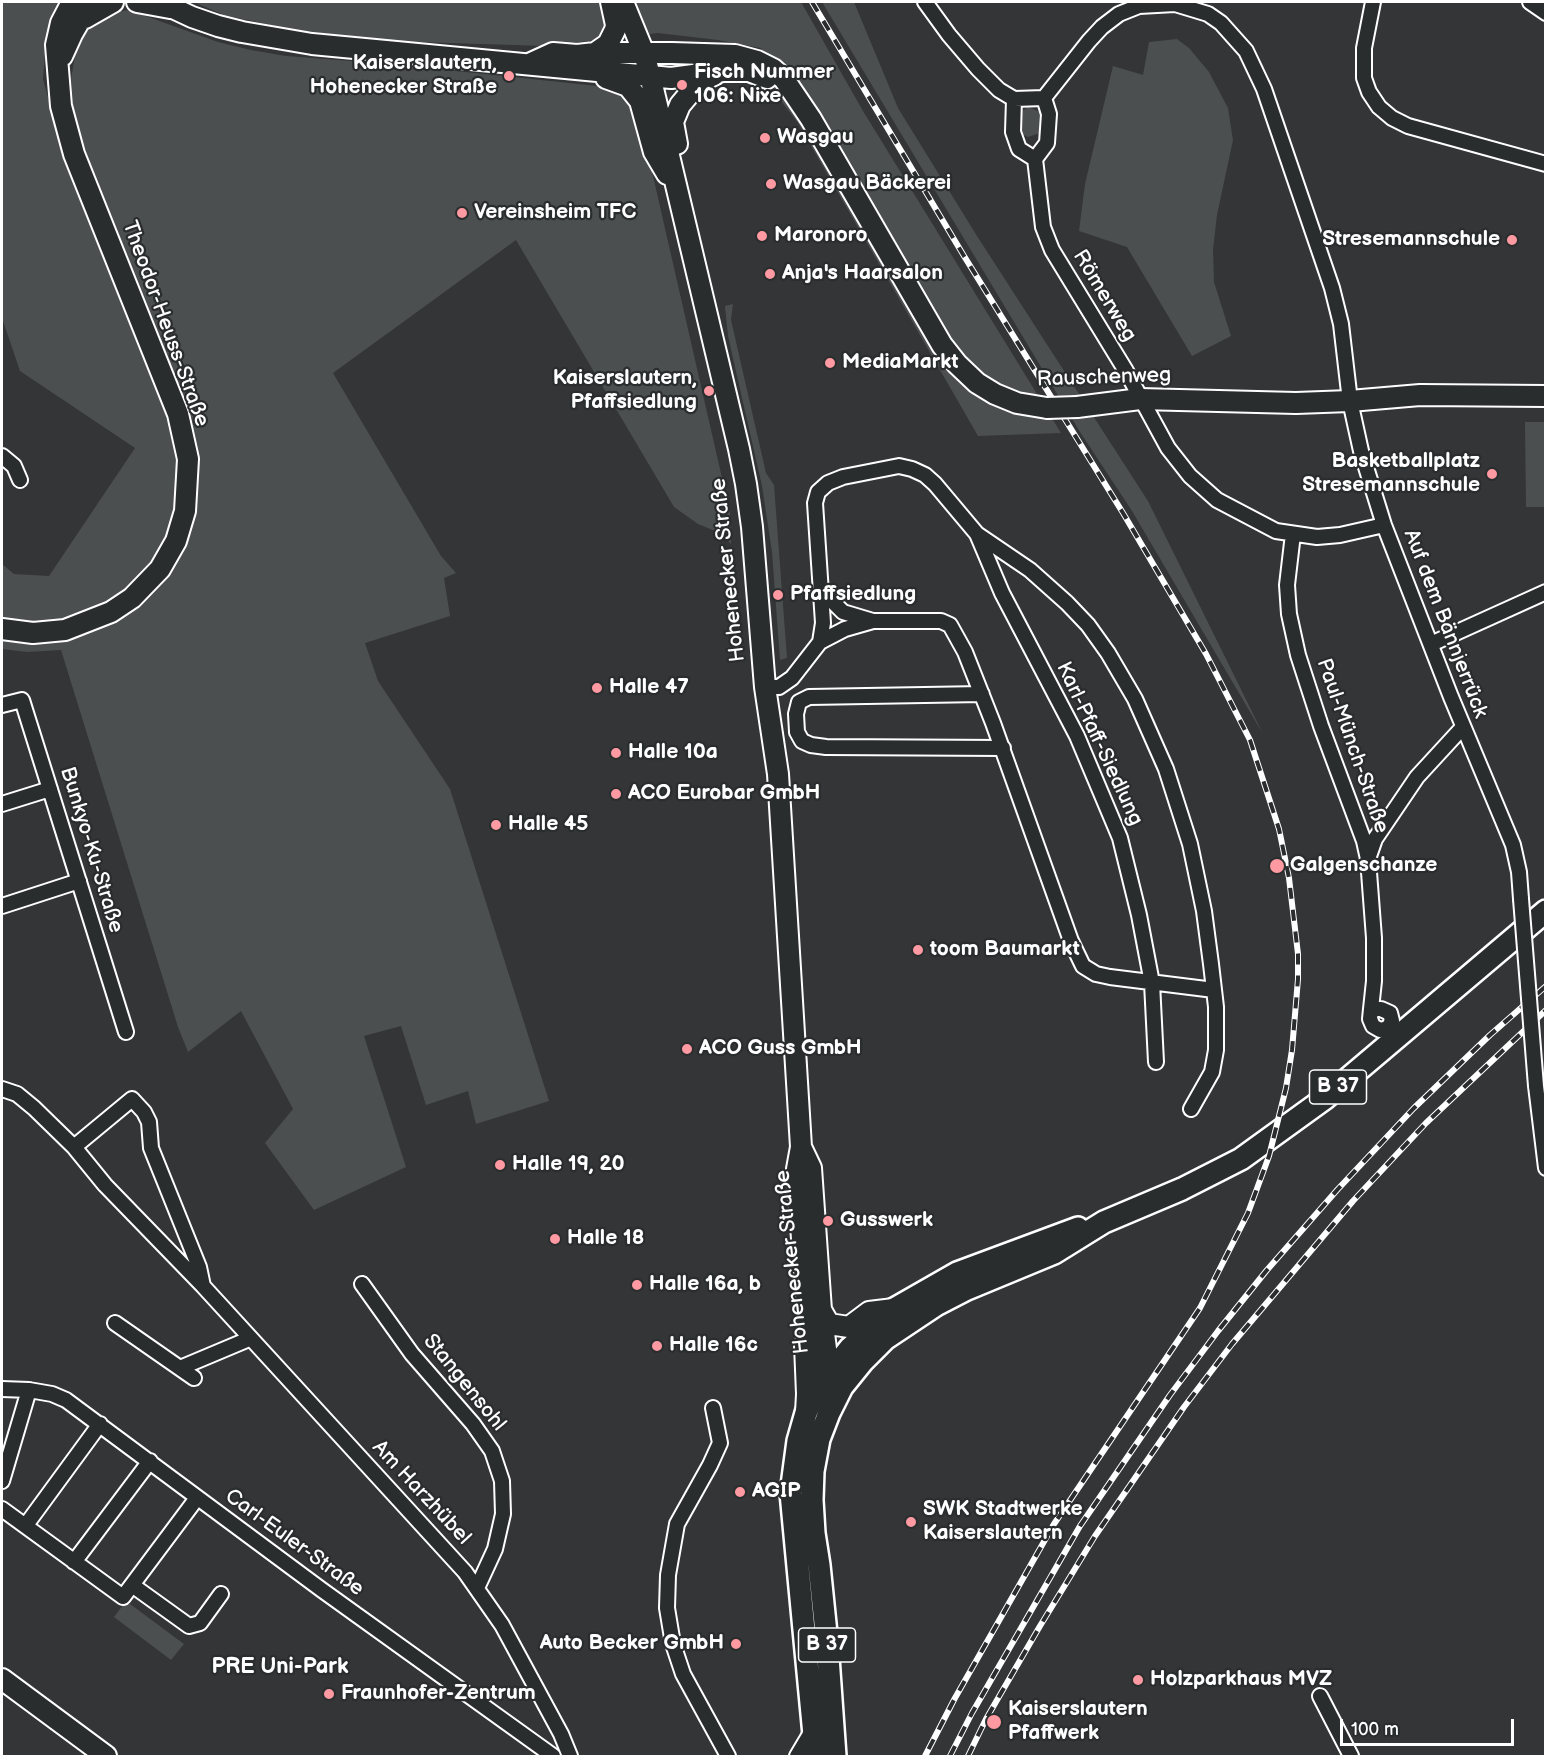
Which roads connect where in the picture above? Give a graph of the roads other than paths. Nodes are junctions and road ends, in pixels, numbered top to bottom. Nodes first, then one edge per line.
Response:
1 (72, 2) edge
2 (93, 2) edge
3 (113, 2) edge
4 (136, 2) edge
5 (611, 2) edge
6 (623, 2) edge
7 (925, 2) edge
8 (1373, 2) edge
9 (1530, 2) edge
10 (165, 4) edge
11 (1545, 13) edge
12 (78, 23) junction
13 (644, 53) junction
14 (591, 62) junction
15 (59, 63) junction
16 (723, 71) junction
17 (650, 76) junction
18 (792, 94) junction
19 (1044, 98) junction
20 (1014, 99) junction
21 (1035, 159) junction
22 (1545, 164) edge
23 (678, 194) junction
24 (1545, 396) edge
25 (1140, 399) junction
26 (1350, 401) junction
27 (2, 456) edge
28 (20, 480) dead end
29 (1384, 525) junction
30 (977, 534) junction
31 (1293, 534) junction
32 (822, 591) junction
33 (1545, 592) edge
34 (873, 621) junction
35 (2, 629) edge
36 (820, 642) junction
37 (1431, 644) junction
38 (765, 687) junction
39 (982, 694) junction
40 (2, 705) edge
41 (1463, 727) junction
42 (1003, 748) junction
43 (50, 789) junction
44 (2, 804) edge
45 (1368, 859) junction
46 (79, 881) junction
47 (2, 906) edge
48 (1545, 911) edge
49 (1152, 983) junction
50 (1214, 990) junction
51 (1371, 1009) dead end
52 (126, 1032) dead end
53 (1156, 1062) dead end
54 (2, 1089) edge
55 (1540, 1094) edge
56 (1191, 1109) dead end
57 (74, 1147) junction
58 (1545, 1168) edge
59 (1104, 1222) junction
60 (362, 1284) dead end
61 (203, 1286) junction
62 (894, 1309) junction
63 (814, 1310) junction
64 (115, 1323) dead end
65 (249, 1339) junction
66 (180, 1368) junction
67 (194, 1378) dead end
68 (835, 1380) junction
69 (2, 1389) edge
70 (28, 1390) junction
71 (712, 1408) dead end
72 (806, 1413) junction
73 (100, 1424) junction
74 (150, 1461) junction
75 (2, 1481) edge
76 (197, 1498) junction
77 (2, 1509) edge
78 (26, 1525) junction
79 (74, 1562) junction
80 (132, 1585) junction
81 (477, 1587) junction
82 (221, 1594) dead end
83 (2, 1679) edge
84 (1320, 1695) dead end
85 (814, 1727) junction
86 (106, 1756) edge
87 (553, 1756) edge
88 (570, 1756) edge
89 (728, 1756) edge
90 (797, 1756) edge
91 (816, 1756) edge
92 (835, 1756) edge
93 (1351, 1756) edge

1 - 15 main road, Theodor-Heuss-Straße
2 - 12 main road, Theodor-Heuss-Straße
3 - 12 main road
4 - 10 main road
5 - 14 main road
6 - 13 main road, Hohenecker Straße
7 - 20 street
8 - 22 street
9 - 11 street
10 - 14 main road
12 - 15 main road, Theodor-Heuss-Straße
13 - 14 main road, Rauschenweg
13 - 17 main road, Hohenecker Straße
13 - 18 main road, Rauschenweg
14 - 17 main road, Rauschenweg
14 - 23 main road
15 - 35 main road, Theodor-Heuss-Straße
16 - 17 main road, Rauschenweg
16 - 18 main road, Rauschenweg
16 - 23 main road
17 - 23 main road, Hohenecker Straße
18 - 25 main road, Rauschenweg, bridge
19 - 20 street
19 - 21 street
19 - 26 street, Auf dem Bännjerrück
20 - 21 street
21 - 25 street, Römerweg
23 - 38 main road, Hohenecker Straße
24 - 26 main road, Rauschenweg
25 - 26 main road, Rauschenweg
25 - 31 street, Römerweg
26 - 29 street, Auf dem Bännjerrück
27 - 28 street
29 - 31 street, Römerweg
29 - 37 street, Auf dem Bännjerrück
30 - 32 street, Karl-Pfaff-Siedlung
30 - 49 street, Karl-Pfaff-Siedlung
30 - 50 street, Karl-Pfaff-Siedlung
31 - 45 street, Paul-Münch-Straße
32 - 34 street
32 - 36 street, Karl-Pfaff-Siedlung
33 - 37 street
34 - 36 street
34 - 39 street
36 - 38 street
37 - 41 street, Auf dem Bännjerrück
38 - 63 main road, Hohenecker Straße
39 - 42 street
39 - 42 street
40 - 43 street, Bunkyo-Ku-Straße
41 - 45 street
41 - 55 street, Auf dem Bännjerrück, bridge
42 - 49 street
43 - 44 street
43 - 46 street, Bunkyo-Ku-Straße
45 - 51 street, Paul-Münch-Straße
46 - 47 street
46 - 52 street, Bunkyo-Ku-Straße
48 - 59 main road, B 37
49 - 50 street
49 - 53 street, Karl-Pfaff-Siedlung
50 - 56 street, Karl-Pfaff-Siedlung
54 - 57 street, Am Harzhübel
55 - 58 street, Auf dem Bännjerrück
57 - 61 street, Am Harzhübel
57 - 61 street, Am Harzhübel
59 - 62 main road, B 37
59 - 68 main road, B 37
60 - 81 street, Stangensohl
61 - 65 street, Am Harzhübel
62 - 63 main road
62 - 68 main road, B 37
63 - 68 main road, Hohenecker Straße
63 - 72 main road, Hohenecker Straße
64 - 66 street
65 - 66 street
65 - 81 street, Am Harzhübel
66 - 67 street
68 - 72 main road, B 37
68 - 92 main road, B 37
69 - 70 street, Carl-Euler-Straße
70 - 73 street, Carl-Euler-Straße
70 - 75 street
71 - 89 street
72 - 85 main road, B 37
73 - 74 street, Carl-Euler-Straße
73 - 78 street
74 - 76 street, Carl-Euler-Straße
74 - 79 street
76 - 80 street
76 - 87 street, Carl-Euler-Straße
77 - 78 street
78 - 79 street
79 - 80 street
80 - 82 street
81 - 88 street, Am Harzhübel
83 - 86 main road
84 - 93 street
85 - 90 street
85 - 91 main road, B 37

